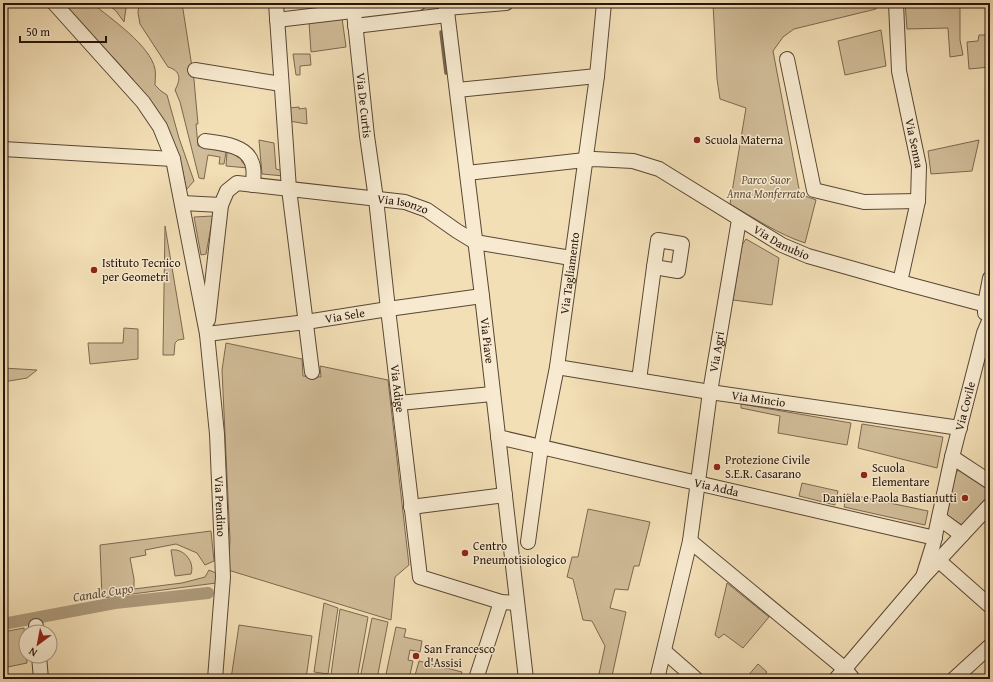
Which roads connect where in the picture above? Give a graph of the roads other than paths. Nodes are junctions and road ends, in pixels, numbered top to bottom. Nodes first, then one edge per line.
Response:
1 (54, 3) edge
2 (276, 3) edge
3 (419, 3) edge
4 (506, 3) edge
5 (604, 3) edge
6 (896, 3) edge
7 (353, 7) edge
8 (446, 9) edge
9 (277, 20) junction
10 (355, 26) junction
11 (787, 59) dead end
12 (195, 70) dead end
13 (596, 76) junction
14 (281, 84) junction
15 (457, 90) junction
16 (205, 140) dead end
17 (3, 150) edge
18 (173, 159) junction
19 (584, 161) junction
20 (467, 173) junction
21 (253, 185) junction
22 (289, 189) junction
23 (227, 191) joint
24 (376, 199) junction
25 (918, 201) junction
26 (182, 203) junction
27 (221, 204) junction
28 (739, 220) junction
29 (475, 242) junction
30 (571, 258) junction
31 (654, 267) dead end
32 (990, 278) edge
33 (900, 282) junction
34 (482, 296) junction
35 (988, 305) edge
36 (388, 309) junction
37 (990, 319) edge
38 (306, 322) junction
39 (984, 333) junction
40 (207, 334) junction
41 (557, 367) junction
42 (312, 372) dead end
43 (638, 380) junction
44 (710, 392) junction
45 (492, 394) junction
46 (399, 402) junction
47 (960, 428) junction
48 (498, 437) junction
49 (541, 447) junction
50 (952, 457) junction
51 (990, 482) edge
52 (698, 484) junction
53 (505, 495) junction
54 (411, 507) junction
55 (988, 510) edge
56 (939, 518) junction
57 (962, 535) junction
58 (935, 538) junction
59 (690, 540) junction
60 (528, 542) dead end
61 (938, 560) junction
62 (922, 577) junction
63 (501, 602) junction
64 (517, 603) junction
65 (990, 606) edge
66 (990, 646) edge
67 (664, 650) junction
68 (40, 664) edge
69 (845, 676) edge
70 (41, 679) edge
71 (215, 679) edge
72 (476, 679) edge
73 (526, 679) edge
74 (657, 679) edge
75 (696, 679) edge
76 (954, 679) edge

1 - 18 street, Via Pendino
2 - 9 street
3 - 7 street
4 - 8 street
5 - 13 street, Via Tagliamento
6 - 25 street, Via Senna
7 - 9 street
7 - 10 street, Via De Curtis
8 - 10 street
8 - 15 street, Via Piave
9 - 14 street
10 - 24 street, Via De Curtis
11 - 25 street
12 - 14 street
13 - 15 street
13 - 19 street, Via Tagliamento
14 - 22 street
15 - 20 street, Via Piave
16 - 21 street
17 - 18 street
18 - 26 street, Via Pendino
19 - 20 street, Via Danubio
19 - 28 street, Via Danubio
19 - 30 street, Via Tagliamento
20 - 29 street, Via Piave
21 - 22 street, Via Isonzo
21 - 23 street, Via Isonzo
22 - 24 street, Via Isonzo
22 - 38 street
23 - 27 street, Via Pendino
24 - 29 street, Via Isonzo
24 - 36 street, Via Adige
25 - 33 street, Via Senna
26 - 27 street
26 - 40 street, Via Pendino
27 - 40 street, Via Pendino
28 - 33 street, Via Danubio
28 - 44 street, Via Agri
29 - 30 street, Via Isonzo
29 - 34 street, Via Piave
30 - 41 street, Via Tagliamento
31 - 43 street
32 - 35 street, Via Covile
33 - 35 street, Via Danubio
34 - 36 street, Via Sele
34 - 45 street, Via Piave
35 - 39 street, Via Covile
36 - 38 street, Via Sele
36 - 46 street, Via Adige
37 - 39 street, Via Covile
38 - 40 street, Via Sele
38 - 42 street
39 - 47 street, Via Covile
40 - 71 street, Via Pendino
41 - 43 street, Via Mincio
41 - 49 street, Via Tagliamento
43 - 44 street, Via Mincio
44 - 47 street, Via Mincio
44 - 52 street, Via Agri
45 - 46 street
45 - 48 street, Via Piave
46 - 54 street, Via Adige
47 - 50 street, Via Covile
48 - 49 street, Via Adda
48 - 53 street, Via Piave
49 - 52 street, Via Adda
49 - 60 street, Via Tagliamento
50 - 51 street
50 - 56 street, Via Covile
52 - 58 street, Via Adda
52 - 59 street, Via Agri
53 - 54 street
53 - 64 street, Via Piave
54 - 63 street, Via Adige
55 - 57 street
56 - 57 street
56 - 58 street, Via Covile
57 - 61 street
58 - 62 street, Via Covile
59 - 67 street, Via Agri
59 - 69 street
61 - 62 street
61 - 65 street
62 - 69 street
63 - 64 street
63 - 72 street
64 - 73 street, Via Piave
66 - 76 street
67 - 74 street, Via Agri
67 - 75 street
68 - 70 street

